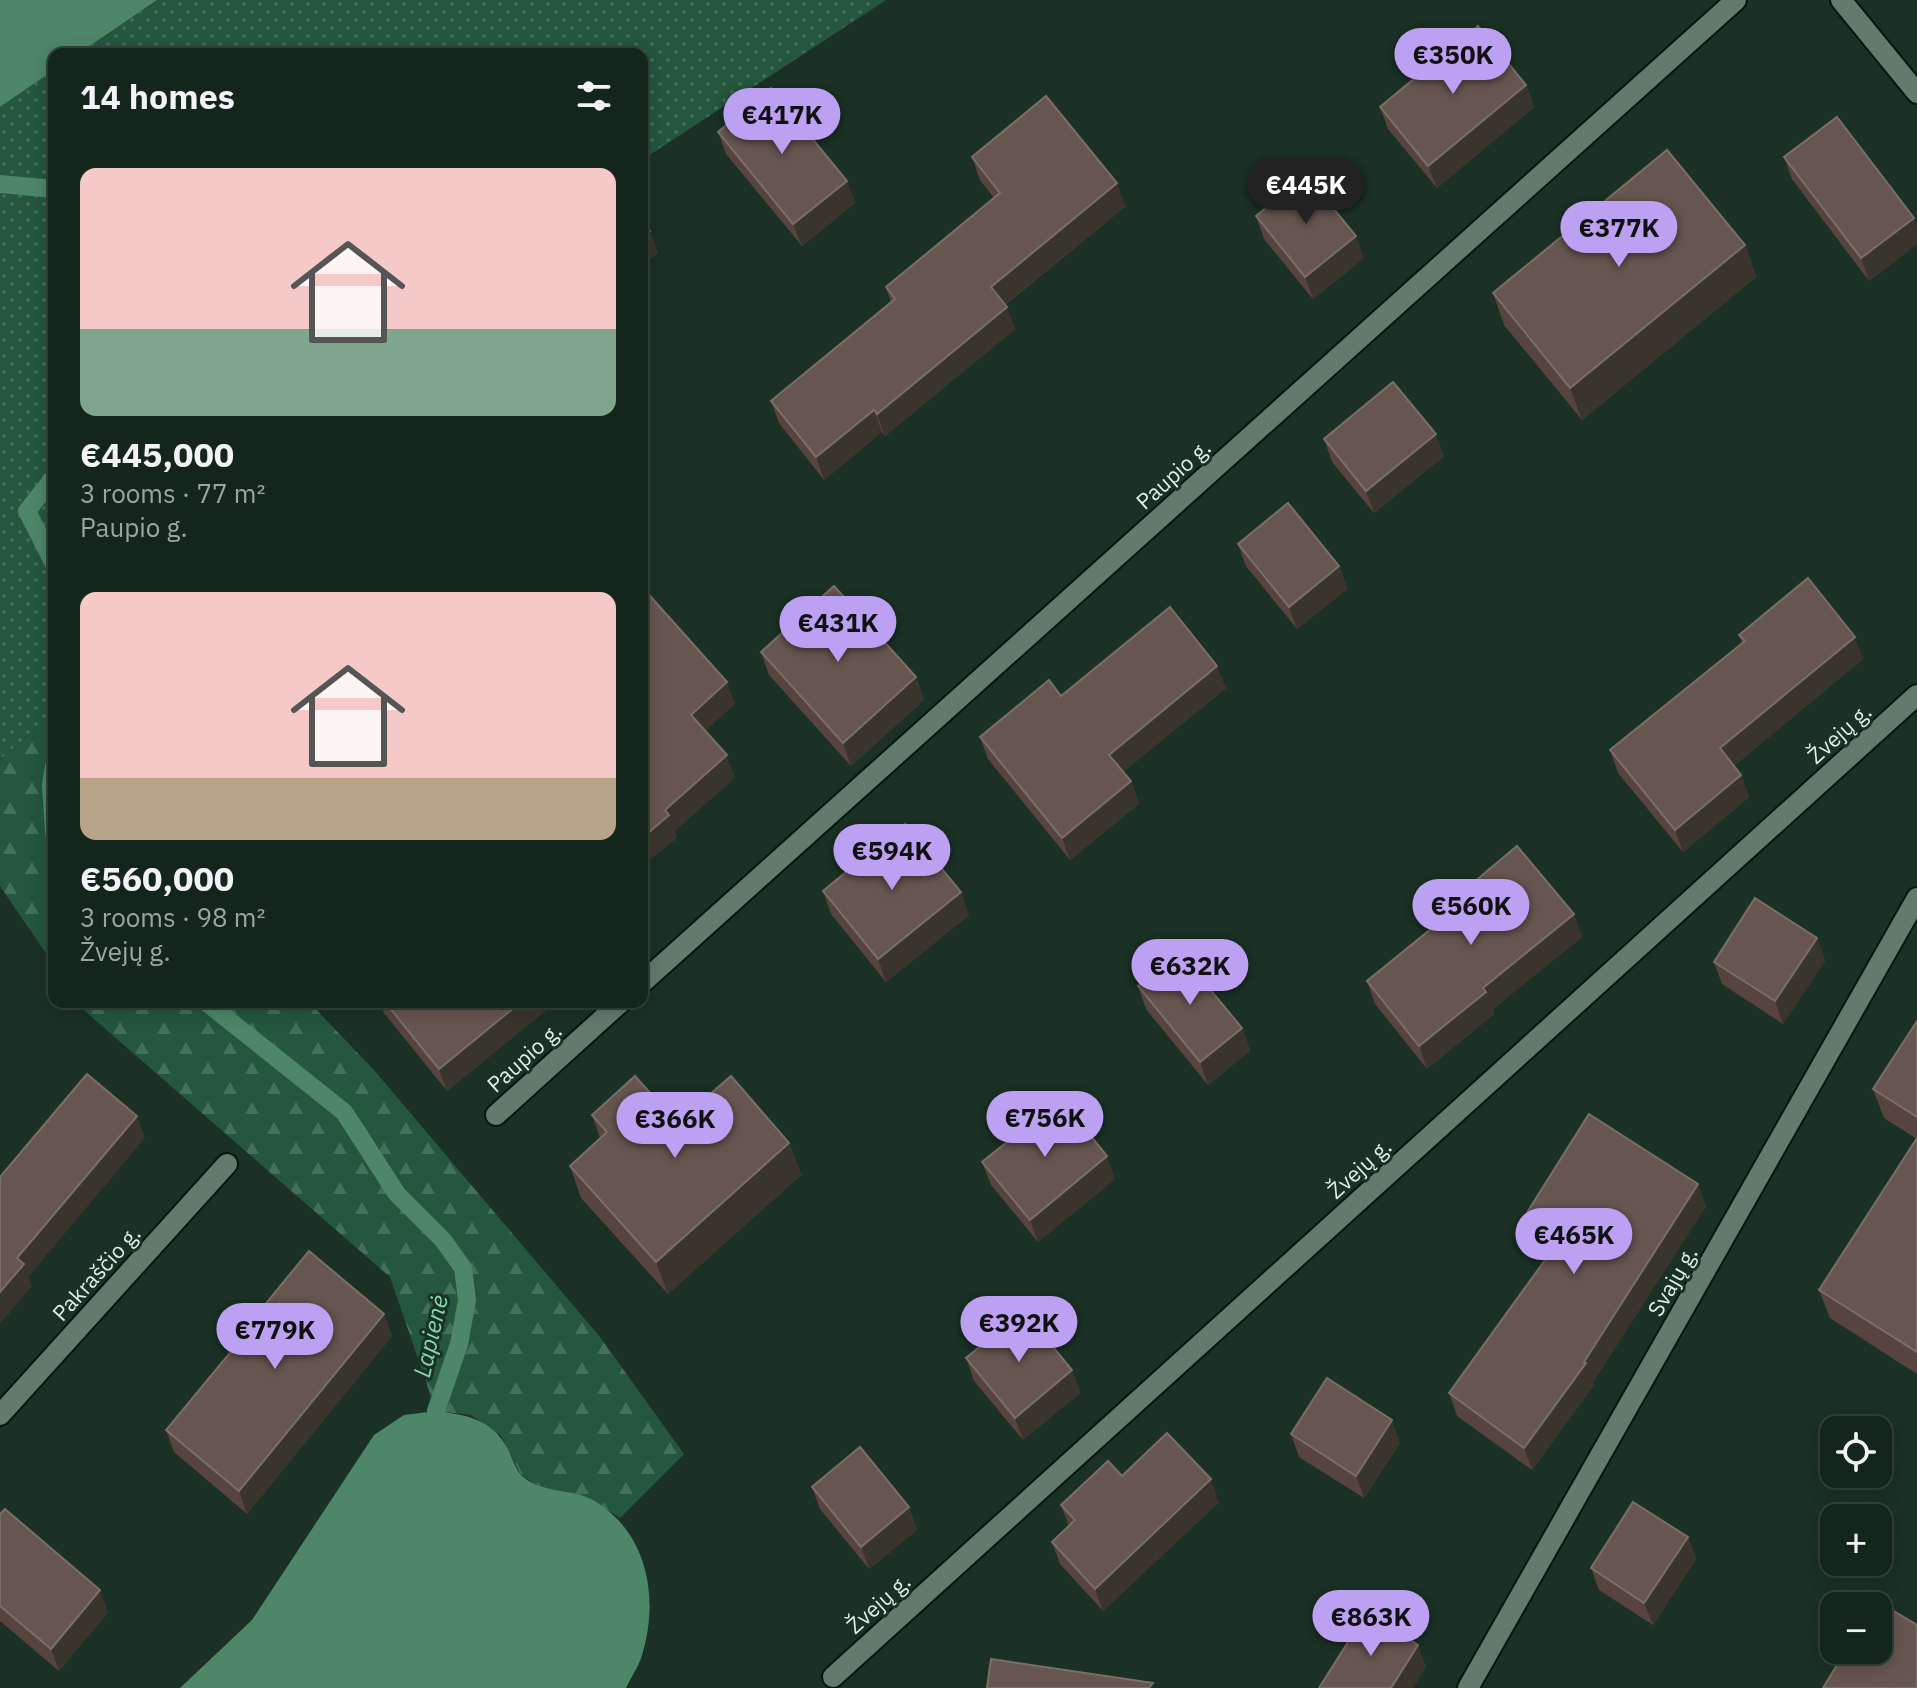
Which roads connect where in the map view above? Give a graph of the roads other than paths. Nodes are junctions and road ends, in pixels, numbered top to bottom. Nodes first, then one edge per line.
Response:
1 (1736, 0) edge
2 (1841, 0) edge
3 (1917, 93) edge
4 (1917, 695) edge
5 (1917, 898) edge
6 (648, 978) edge
7 (614, 1008) edge
8 (496, 1115) dead end
9 (227, 1164) dead end
10 (0, 1415) edge
11 (833, 1677) dead end
12 (1468, 1688) edge

1 - 6 street, Paupio g.
2 - 3 street
4 - 11 street, Žvejų g.
5 - 12 street, Svajų g.
7 - 8 street, Paupio g.
9 - 10 street, Pakraščio g.

